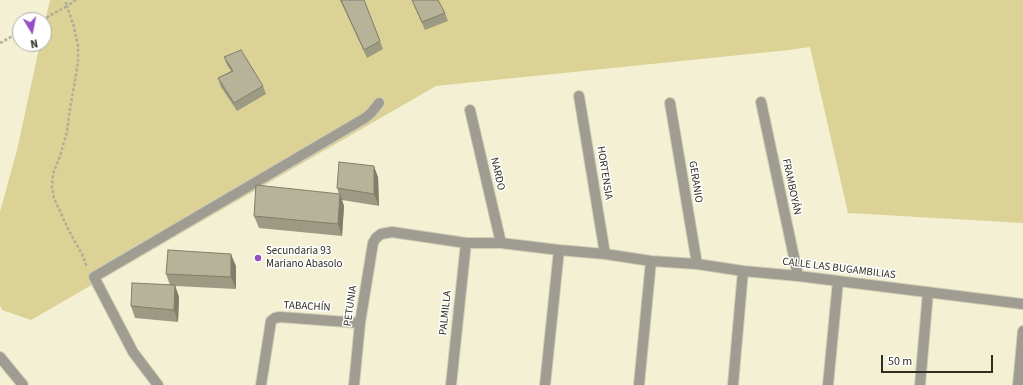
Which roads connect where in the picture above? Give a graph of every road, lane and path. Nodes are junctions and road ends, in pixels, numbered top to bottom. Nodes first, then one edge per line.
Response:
1 (65, 0) edge
2 (76, 0) edge
3 (66, 6) junction
4 (52, 14) edge
5 (12, 36) edge
6 (0, 43) edge
7 (579, 96) dead end
8 (761, 102) dead end
9 (379, 103) dead end
10 (670, 103) dead end
11 (470, 110) dead end
12 (382, 234) joint
13 (466, 243) junction
14 (501, 243) junction
15 (559, 250) junction
16 (605, 254) junction
17 (651, 261) junction
18 (697, 264) junction
19 (743, 271) junction
20 (798, 276) junction
21 (94, 277) junction
22 (838, 281) junction
23 (928, 292) junction
24 (1023, 304) edge
25 (360, 323) junction
26 (1023, 331) edge
27 (0, 357) edge
28 (22, 385) edge
29 (158, 385) edge
30 (261, 385) edge
31 (354, 385) edge
32 (451, 385) edge
33 (545, 385) edge
34 (639, 385) edge
35 (732, 385) edge
36 (828, 385) edge
37 (920, 385) edge
38 (1018, 385) edge

1 - 3 path
2 - 3 path
3 - 4 path
3 - 21 path
5 - 6 path
7 - 16 street, HORTENSIA
8 - 20 street, FRAMBOYÁN
9 - 21 street
10 - 18 street, GERANIO
11 - 14 street, NARDO
12 - 13 street, CALLE LAS BUGAMBILIAS
12 - 25 street, PETUNIA
13 - 14 street, CALLE LAS BUGAMBILIAS
13 - 32 street, PALMILLA
14 - 15 street, CALLE LAS BUGAMBILIAS
15 - 16 street, CALLE LAS BUGAMBILIAS
15 - 33 street
16 - 17 street, CALLE LAS BUGAMBILIAS
17 - 18 street, CALLE LAS BUGAMBILIAS
17 - 34 street
18 - 19 street, CALLE LAS BUGAMBILIAS
19 - 20 street, CALLE LAS BUGAMBILIAS
19 - 35 street
20 - 22 street, CALLE LAS BUGAMBILIAS
21 - 29 street
22 - 23 street, CALLE LAS BUGAMBILIAS
22 - 36 street
23 - 24 street, CALLE LAS BUGAMBILIAS
23 - 37 street
25 - 30 street, TABACHÍN
25 - 31 street, PETUNIA
26 - 38 street
27 - 28 street

